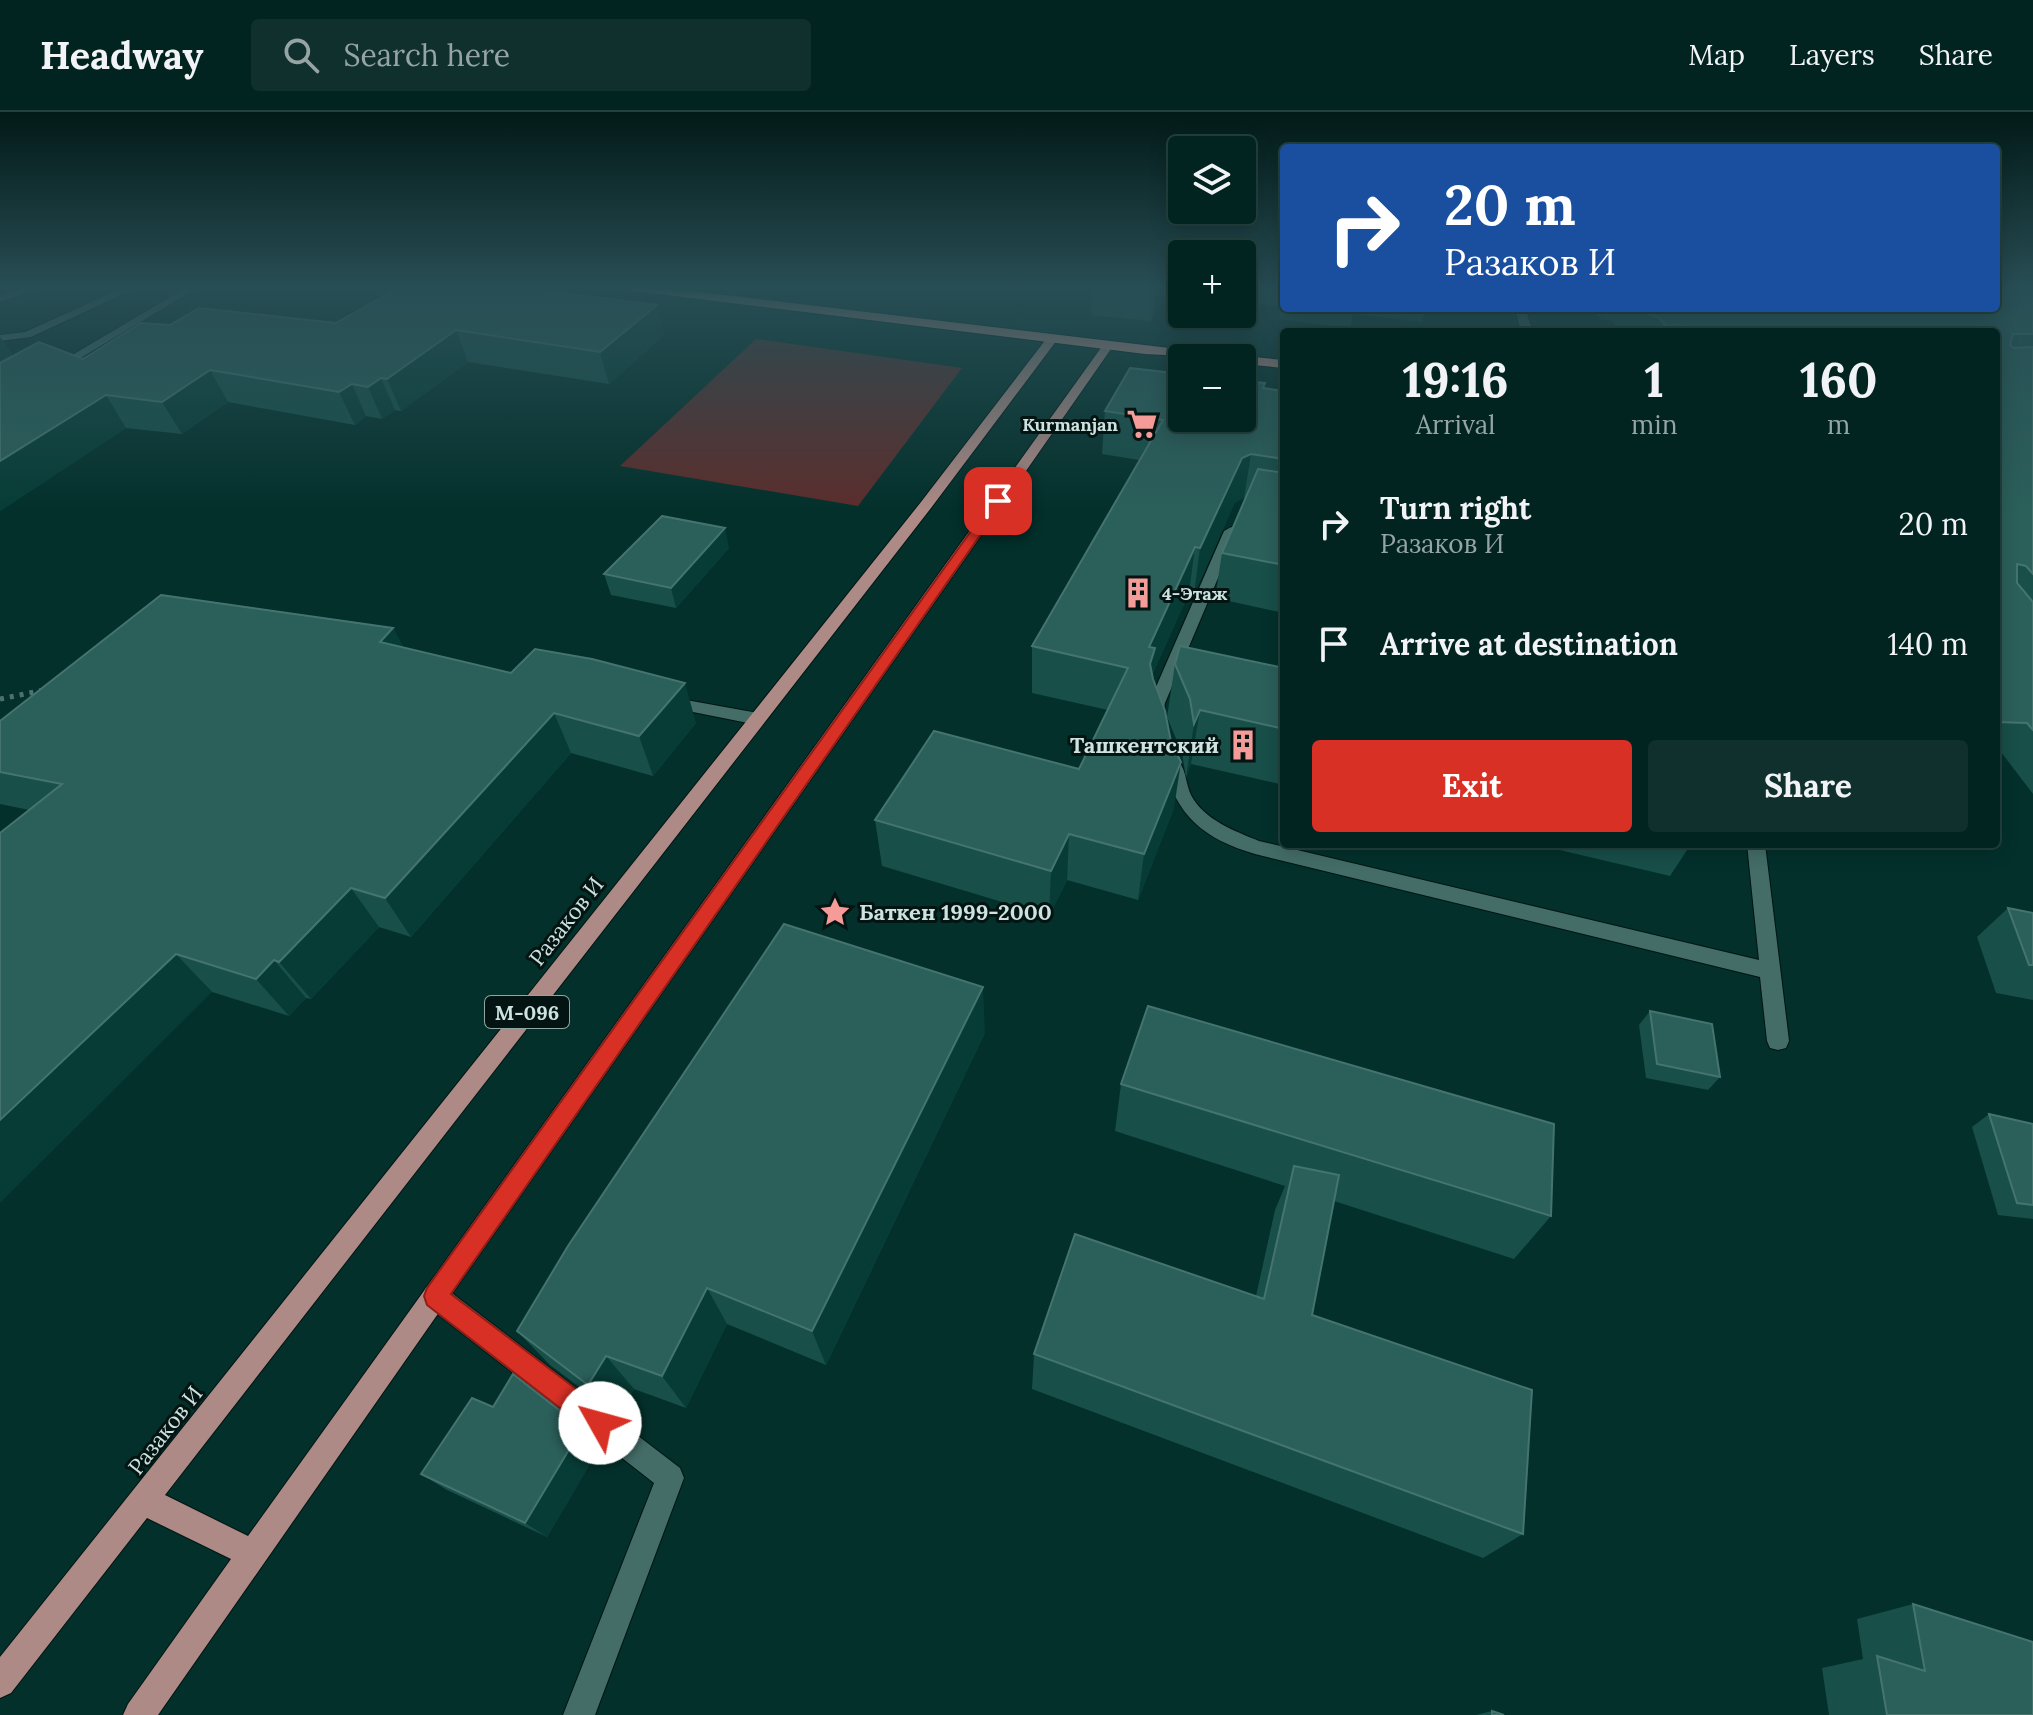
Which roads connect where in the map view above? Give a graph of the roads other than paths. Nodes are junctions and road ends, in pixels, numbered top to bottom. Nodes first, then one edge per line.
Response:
1 (67, 362) edge
2 (1034, 362) edge
3 (1097, 362) edge
4 (45, 375) edge
5 (1237, 519) edge
6 (651, 699) edge
7 (758, 719) junction
8 (1756, 848) edge
9 (1770, 971) junction
10 (1778, 1041) dead end
11 (435, 1296) junction
12 (143, 1500) junction
13 (252, 1554) junction
14 (0, 1682) edge
15 (139, 1715) edge
16 (579, 1715) edge

1 - 4 street
2 - 7 main road, Разаков И / М-096
3 - 11 main road
5 - 9 street
6 - 7 street
7 - 12 main road, Разаков И / М-096
8 - 9 street
9 - 10 street
11 - 13 main road
11 - 16 street
12 - 13 main road
12 - 14 main road, Разаков И / М-096
13 - 15 main road

